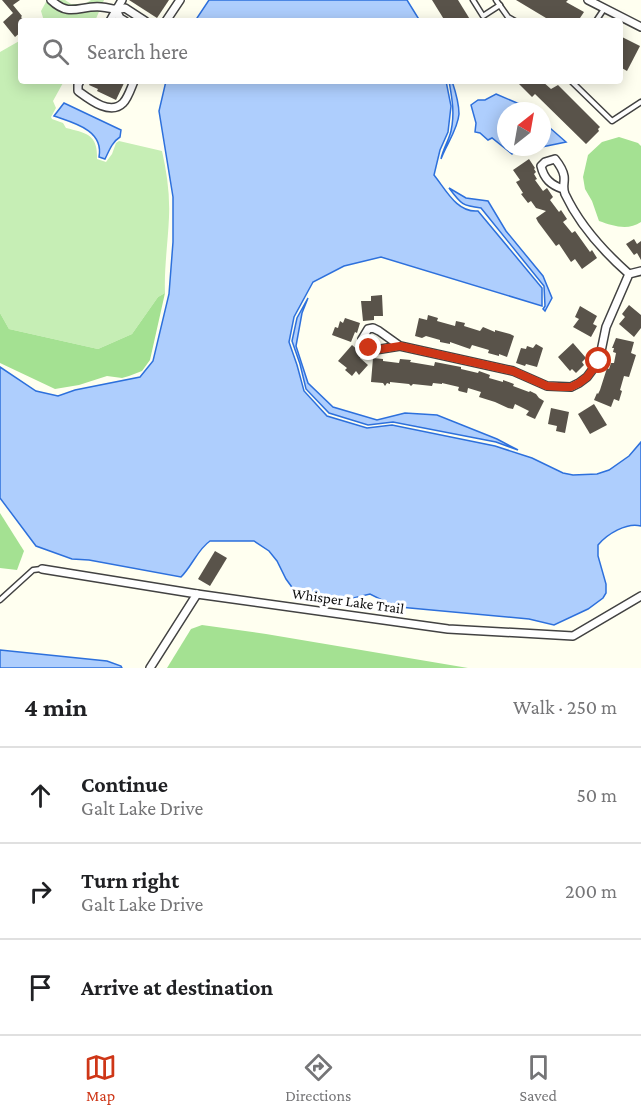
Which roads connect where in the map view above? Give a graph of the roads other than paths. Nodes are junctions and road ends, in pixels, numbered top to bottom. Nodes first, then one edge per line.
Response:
1 (51, 0) edge
2 (122, 0) edge
3 (180, 0) edge
4 (473, 0) edge
5 (496, 0) edge
6 (588, 0) edge
7 (610, 0) edge
8 (500, 5) junction
9 (605, 8) junction
10 (116, 10) junction
11 (112, 18) edge
12 (120, 18) edge
13 (140, 18) edge
14 (168, 18) edge
15 (510, 18) edge
16 (598, 18) edge
17 (641, 27) edge
18 (78, 84) edge
19 (133, 84) edge
20 (575, 84) edge
21 (641, 102) edge
22 (563, 189) dead end
23 (641, 271) edge
24 (629, 274) junction
25 (400, 346) junction
26 (42, 568) joint
27 (197, 594) junction
28 (641, 596) edge
29 (0, 600) edge
30 (150, 668) edge

1 - 10 street
2 - 10 street
3 - 14 street
4 - 8 lane
5 - 8 lane
6 - 9 street
7 - 9 street
8 - 15 lane
9 - 16 lane
9 - 17 street
10 - 11 street
10 - 12 street
10 - 13 street
18 - 19 street
20 - 21 lane
22 - 24 street
23 - 24 street
24 - 25 street
25 - 25 street
26 - 27 street, Whisper Lake Trail
26 - 29 lane
27 - 28 street, Whisper Lake Trail
27 - 30 street

